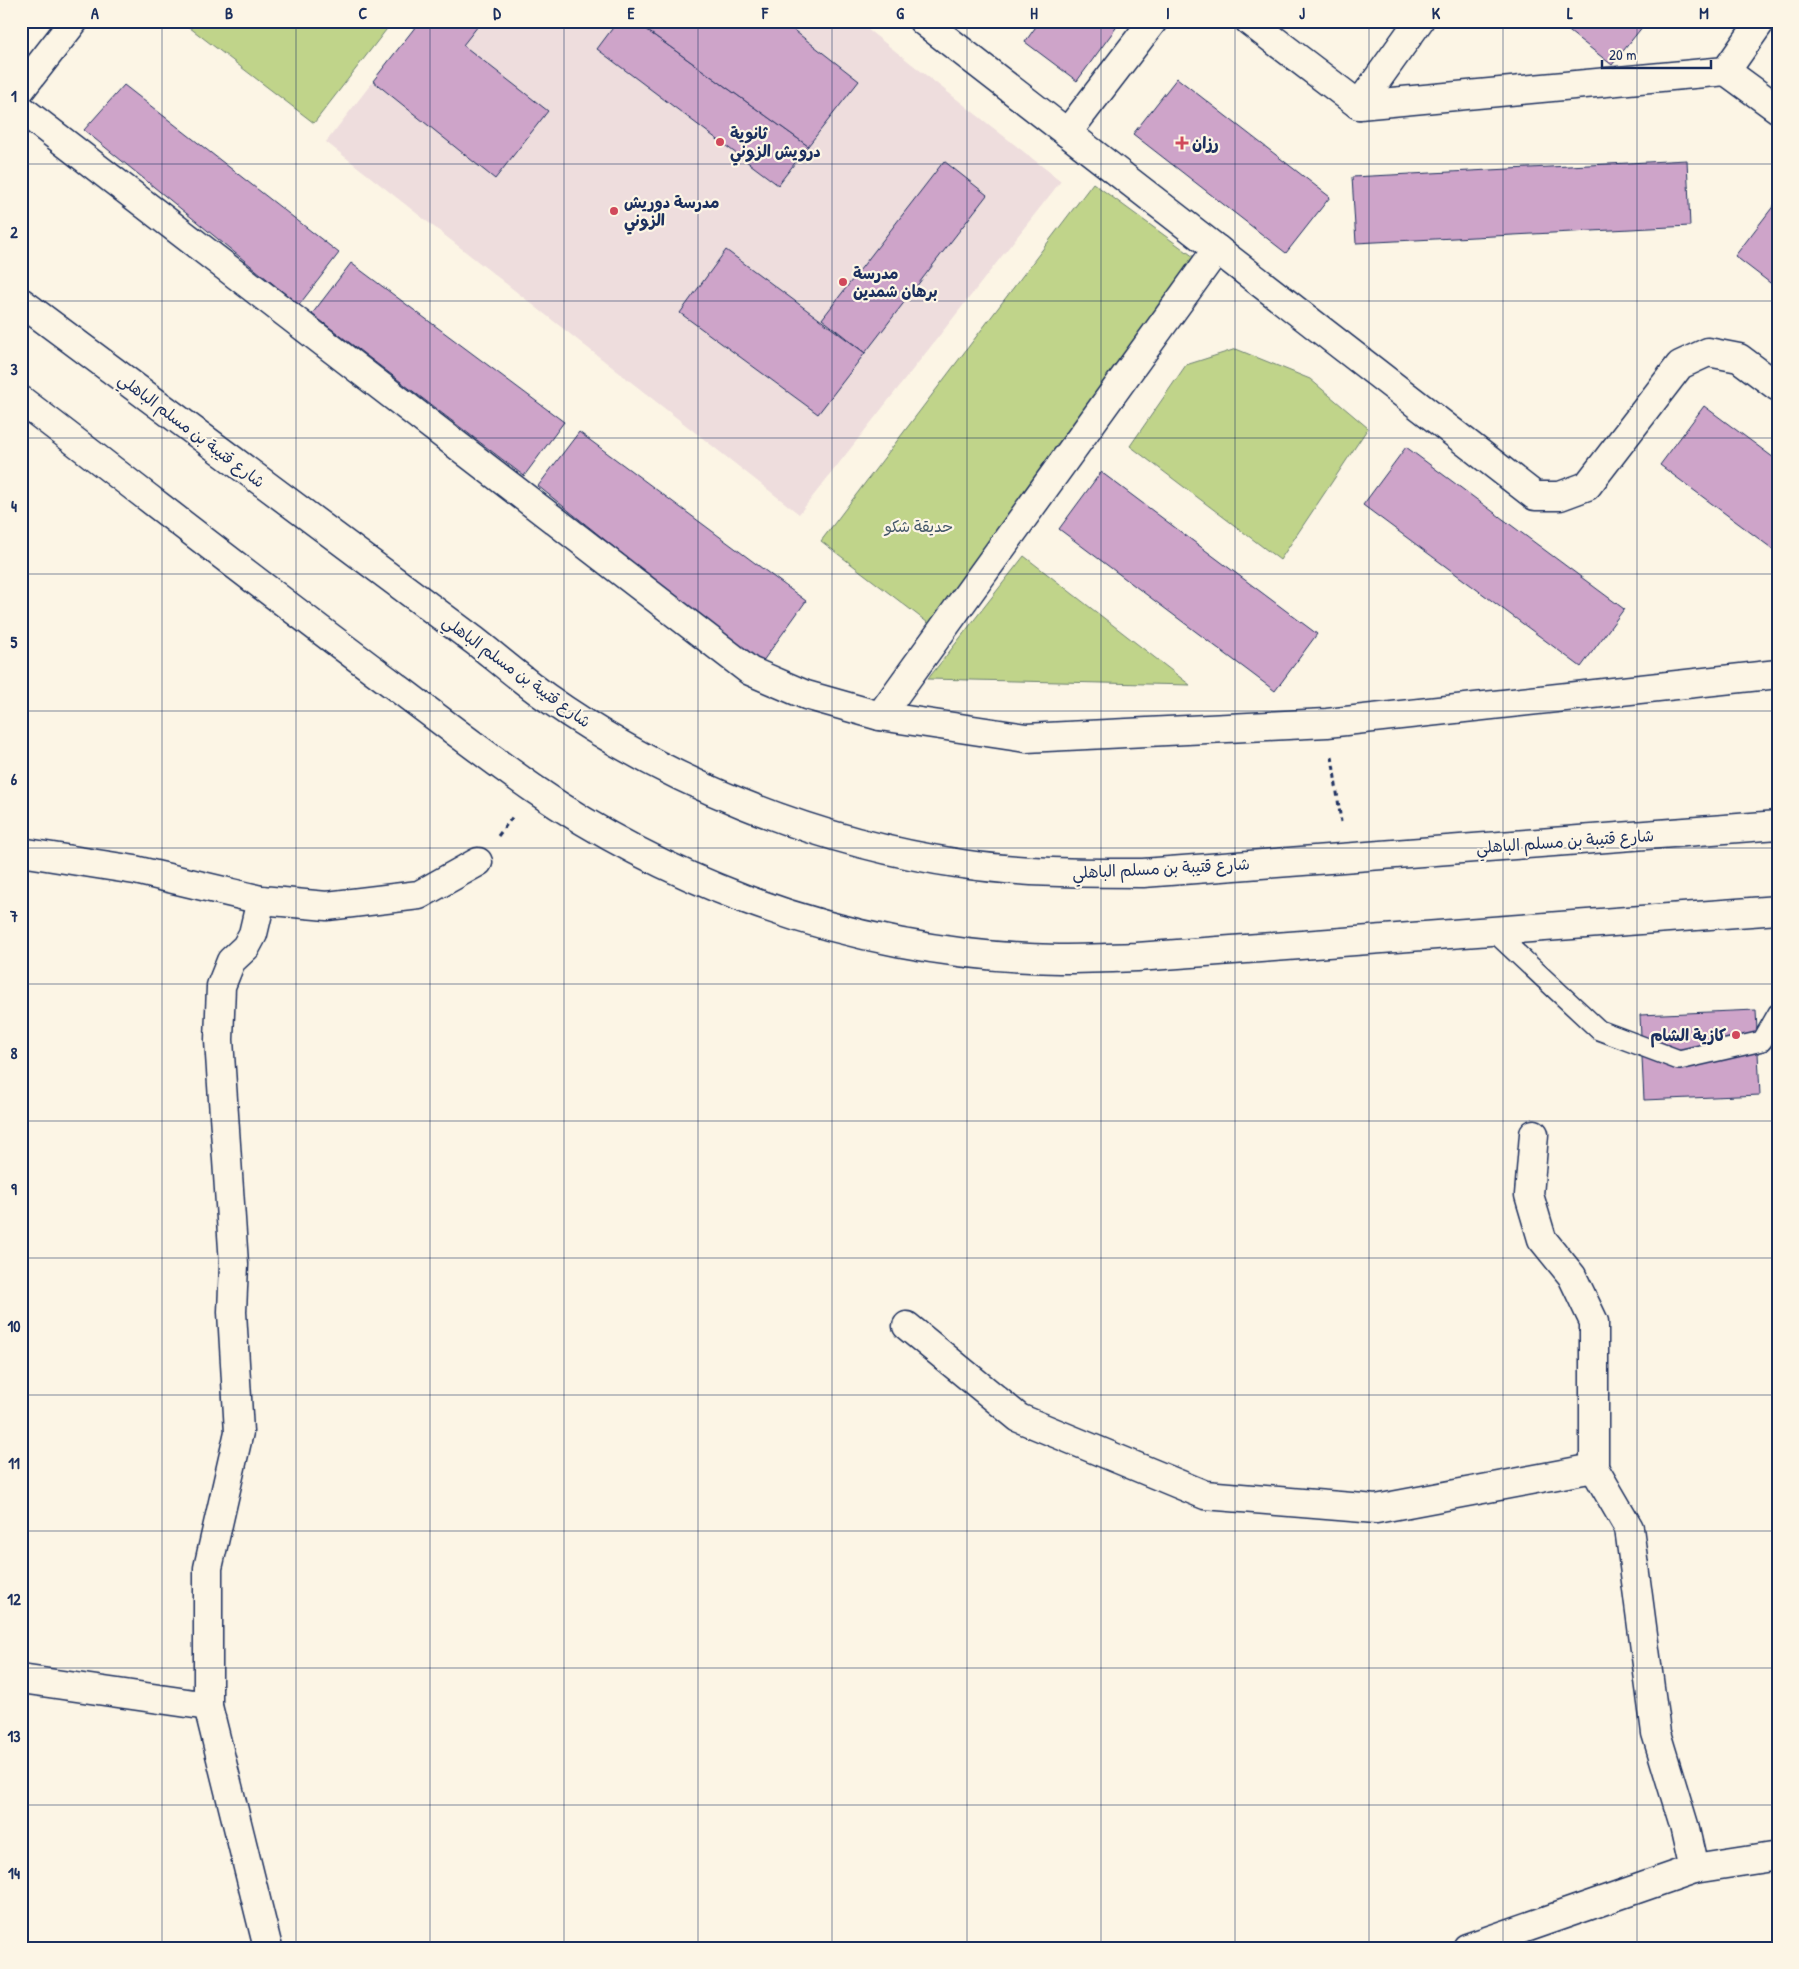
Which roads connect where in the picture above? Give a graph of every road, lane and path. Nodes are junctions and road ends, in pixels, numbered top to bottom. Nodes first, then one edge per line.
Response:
1 (74, 21) edge
2 (1154, 21) edge
3 (1249, 21) edge
4 (1419, 21) edge
5 (1761, 21) edge
6 (941, 27) edge
7 (1726, 71) junction
8 (21, 89) edge
9 (1359, 106) junction
10 (21, 109) edge
11 (1778, 109) edge
12 (1067, 133) junction
13 (1217, 249) junction
14 (21, 302) edge
15 (1778, 387) edge
16 (21, 400) edge
17 (1778, 674) edge
18 (880, 716) junction
19 (1328, 723) junction
20 (534, 789) junction
21 (1341, 822) dead end
22 (1778, 826) edge
23 (21, 852) edge
24 (478, 862) joint
25 (261, 900) junction
26 (1778, 910) edge
27 (1492, 931) junction
28 (1778, 1013) edge
29 (1534, 1134) dead end
30 (907, 1326) dead end
31 (1594, 1468) junction
32 (21, 1679) edge
33 (208, 1706) junction
34 (1778, 1856) edge
35 (1694, 1869) junction
36 (268, 1948) edge
37 (1467, 1948) edge

1 - 8 street
2 - 12 street
3 - 9 street
4 - 9 street
5 - 7 street
6 - 12 street
7 - 9 street
7 - 11 street
10 - 18 street
12 - 13 street
13 - 15 street
13 - 18 street
14 - 22 street, شارع قتيبة بن مسلم الباهلي
16 - 20 street
17 - 19 street
18 - 19 street
19 - 21 path
20 - 24 path
20 - 27 street
23 - 25 street
24 - 25 street
25 - 33 street
26 - 27 street
27 - 28 lane
29 - 31 street
30 - 31 street
31 - 35 street
32 - 33 street
33 - 36 street
34 - 35 street
35 - 37 street

